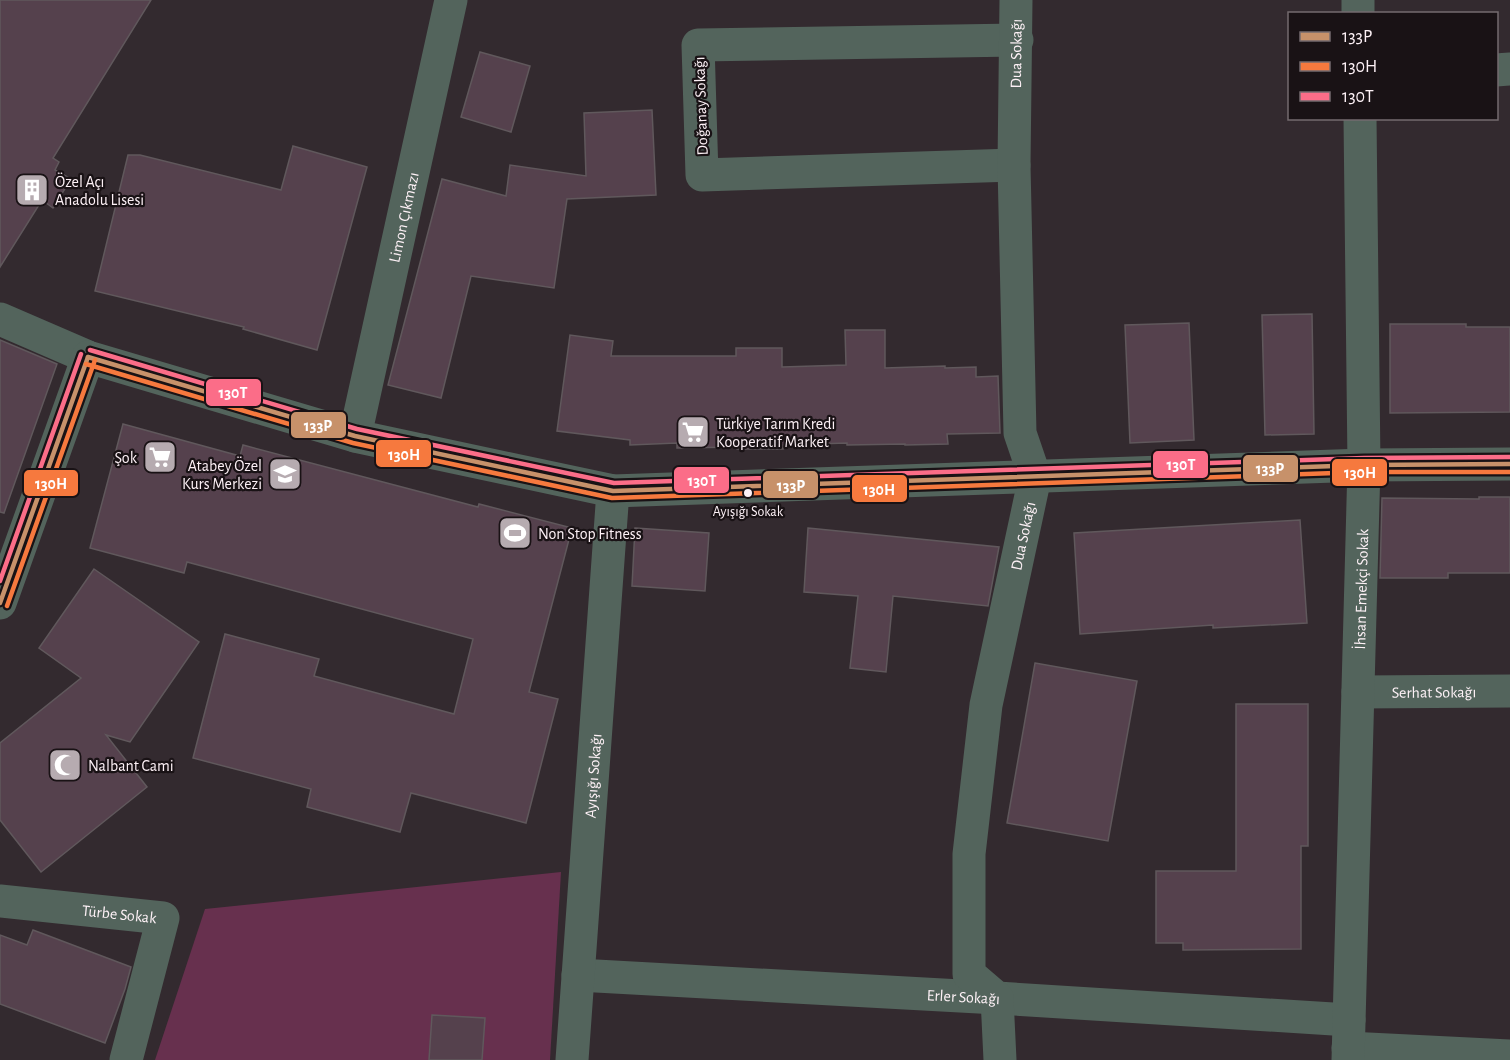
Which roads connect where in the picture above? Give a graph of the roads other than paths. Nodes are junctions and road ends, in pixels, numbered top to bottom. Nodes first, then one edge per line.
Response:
1 (451, 0) edge
2 (1016, 0) edge
3 (1017, 40) junction
4 (1360, 120) edge
5 (1014, 165) junction
6 (0, 319) edge
7 (88, 357) junction
8 (355, 436) junction
9 (1510, 464) edge
10 (1364, 465) junction
11 (1035, 477) junction
12 (613, 491) junction
13 (0, 603) edge
14 (1510, 691) edge
15 (1358, 692) junction
16 (0, 901) edge
17 (578, 975) junction
18 (997, 998) junction
19 (1348, 1043) edge
20 (1510, 1056) edge
21 (126, 1060) edge
22 (572, 1060) edge
23 (1000, 1060) edge

1 - 8 street, Limon Çıkmazı
2 - 3 street, Dua Sokağı
3 - 5 street, Dua Sokağı
3 - 5 street, Doğanay Sokağı
4 - 10 street, İhsan Emekçi Sokak
5 - 11 street, Dua Sokağı
6 - 7 street
7 - 8 street
7 - 13 street
8 - 12 street
9 - 10 street
10 - 11 street
10 - 15 street, İhsan Emekçi Sokak
11 - 12 street
11 - 18 street, Dua Sokağı
12 - 17 street, Ayışığı Sokağı
14 - 15 street, Serhat Sokağı
15 - 19 street, İhsan Emekçi Sokak
16 - 21 street, Türbe Sokak
17 - 18 street, Erler Sokağı
17 - 22 street, Ayışığı Sokağı
18 - 19 street, Erler Sokağı
18 - 23 street
19 - 20 street, Erler Sokağı

